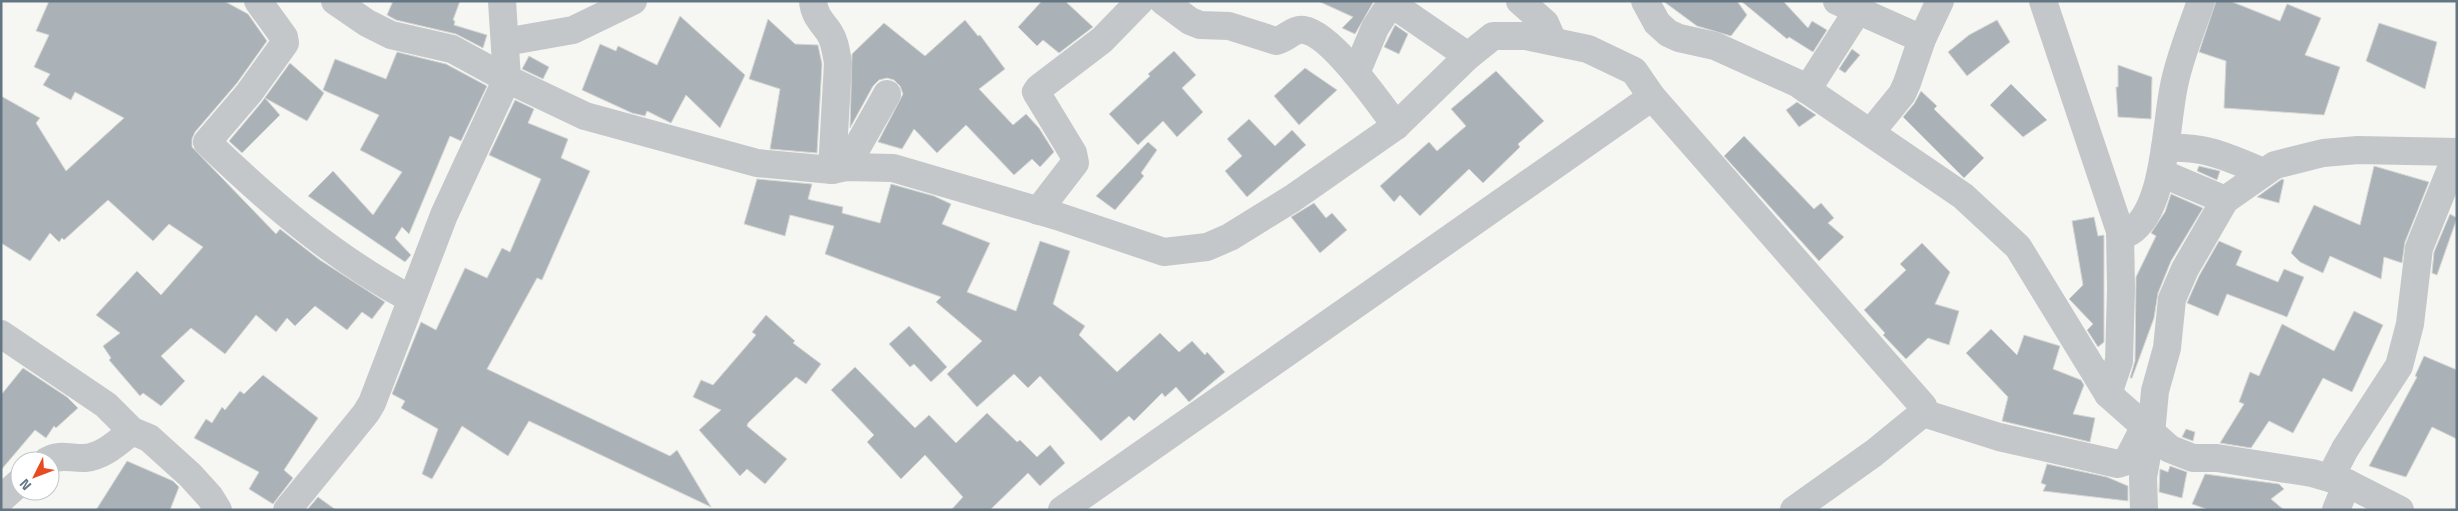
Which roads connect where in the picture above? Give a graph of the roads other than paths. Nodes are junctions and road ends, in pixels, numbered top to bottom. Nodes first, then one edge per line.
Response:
1 (258, 1) edge
2 (335, 1) edge
3 (502, 1) edge
4 (633, 1) edge
5 (813, 1) edge
6 (1163, 1) edge
7 (1520, 1) edge
8 (1646, 1) edge
9 (1940, 1) edge
10 (2043, 1) edge
11 (2201, 1) edge
12 (1391, 2) edge
13 (1134, 3) edge
14 (1847, 6) edge
15 (1922, 39) junction
16 (1553, 40) junction
17 (505, 42) junction
18 (1468, 56) junction
19 (1356, 73) junction
20 (507, 79) junction
21 (1807, 90) junction
22 (887, 94) dead end
23 (1652, 97) junction
24 (1396, 126) junction
25 (1870, 132) junction
26 (2457, 153) edge
27 (2163, 161) junction
28 (839, 169) junction
29 (2264, 172) junction
30 (2225, 200) junction
31 (1038, 211) junction
32 (2120, 231) junction
33 (411, 299) junction
34 (1, 334) edge
35 (2108, 394) junction
36 (1923, 412) junction
37 (132, 431) junction
38 (2148, 431) junction
39 (60, 457) edge
40 (2338, 480) junction
41 (218, 510) edge
42 (287, 510) edge
43 (1062, 510) edge
44 (1794, 510) edge
45 (2144, 510) edge
46 (2336, 510) edge
47 (2400, 510) edge

1 - 33 street
2 - 20 street
3 - 17 street
4 - 17 street
5 - 28 street
6 - 19 street
7 - 16 street
8 - 21 street
9 - 15 street
10 - 32 street
11 - 27 street
12 - 18 street
12 - 19 street
13 - 31 street
14 - 15 street
14 - 21 street
15 - 25 street
16 - 18 street
16 - 23 street
17 - 20 street
18 - 24 street
19 - 24 street
20 - 28 street
20 - 33 street
21 - 25 street
22 - 28 street
23 - 36 street
23 - 43 street
24 - 31 street
25 - 35 street
26 - 29 street
26 - 40 street
27 - 29 street
27 - 30 street
27 - 32 street
28 - 31 street
29 - 30 street
30 - 38 street
32 - 35 street
33 - 42 street
34 - 37 street
35 - 38 street
36 - 38 street
36 - 44 street
37 - 39 street
37 - 41 street
38 - 40 street
38 - 45 street
40 - 46 street
40 - 47 street

